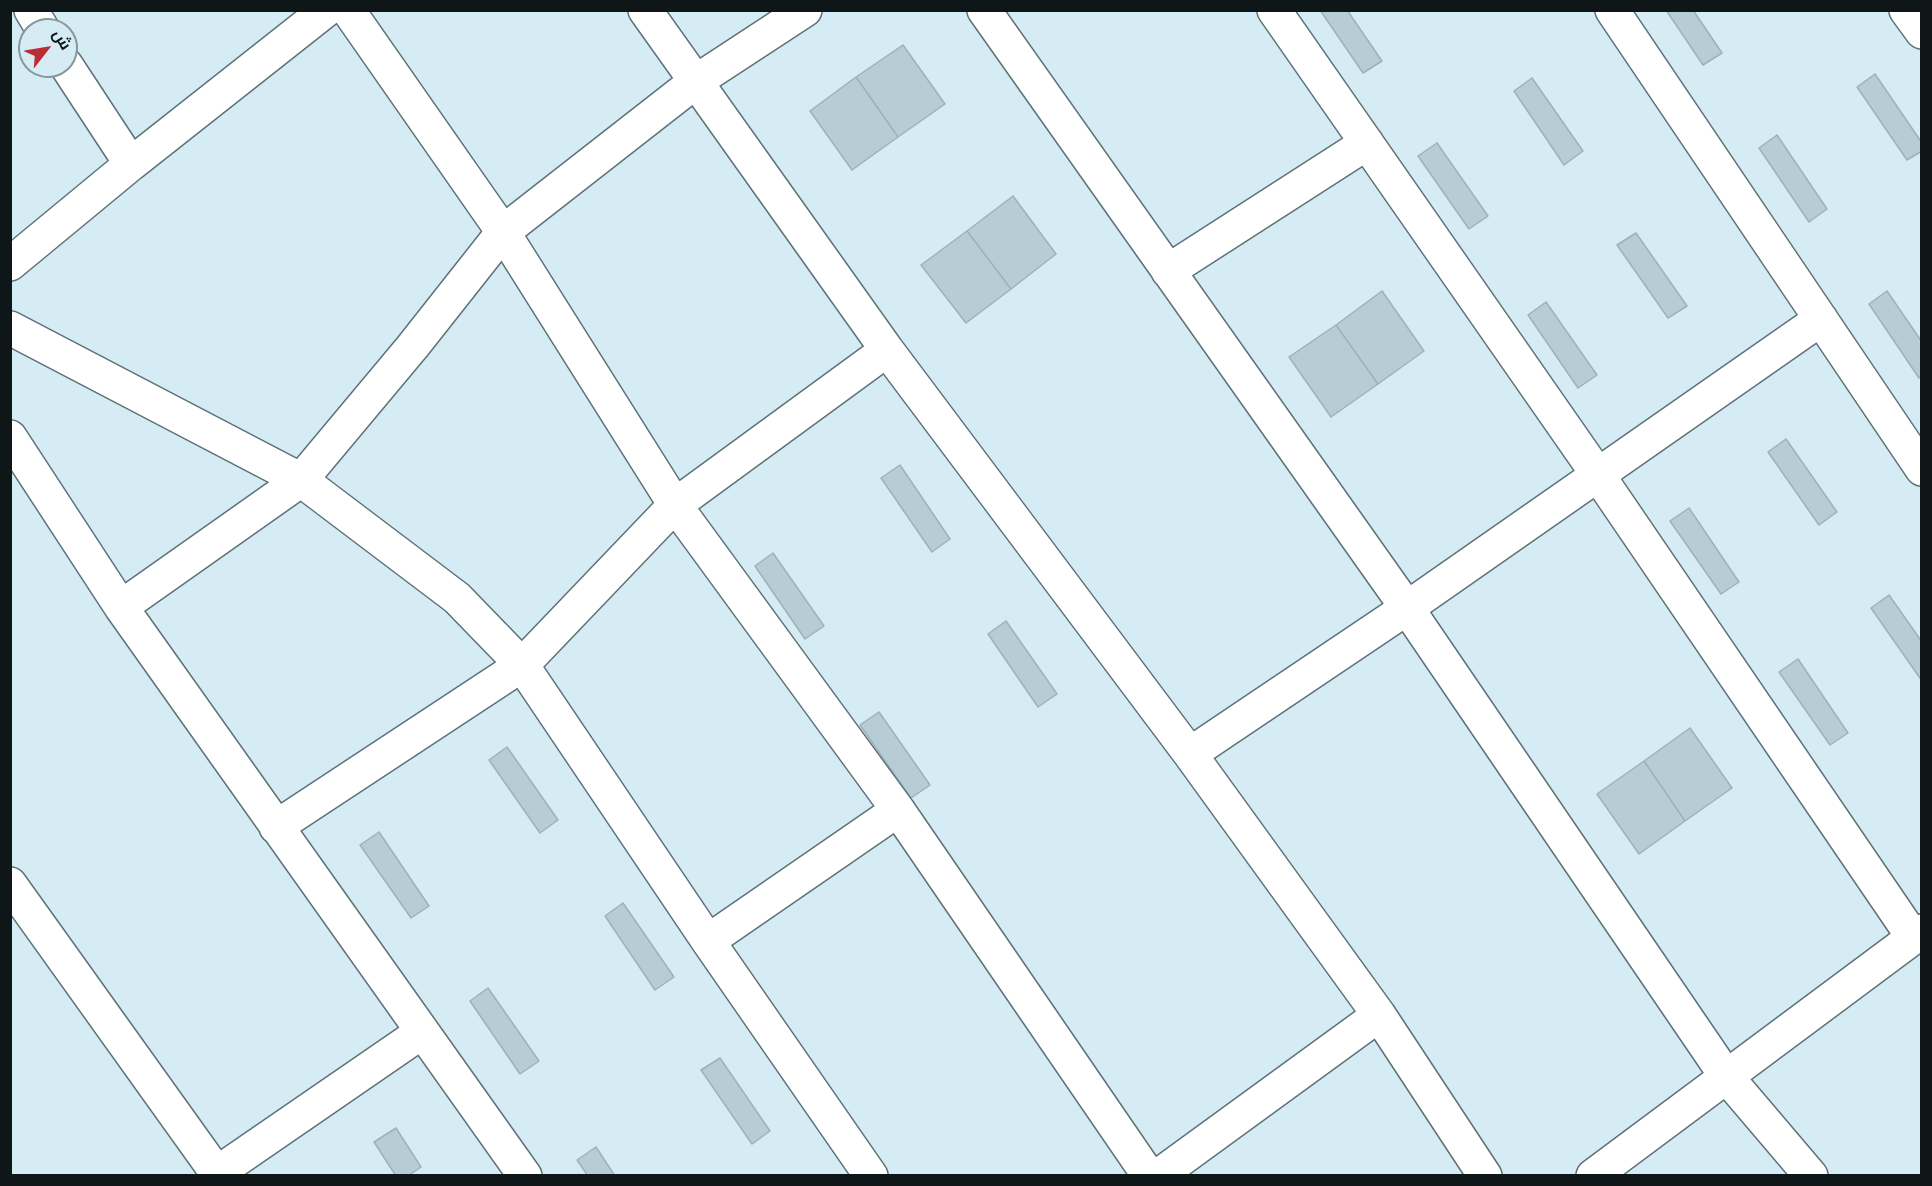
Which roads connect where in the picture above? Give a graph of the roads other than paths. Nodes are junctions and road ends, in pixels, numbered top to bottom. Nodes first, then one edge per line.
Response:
1 (327, 10) edge
2 (348, 10) edge
3 (645, 10) edge
4 (805, 10) edge
5 (984, 10) edge
6 (1274, 10) edge
7 (1612, 10) edge
8 (1906, 10) edge
9 (1922, 32) edge
10 (75, 78) edge
11 (695, 82) junction
12 (1366, 143) junction
13 (131, 164) junction
14 (503, 232) junction
15 (10, 264) edge
16 (1168, 271) junction
17 (1821, 319) junction
18 (10, 328) edge
19 (887, 350) junction
20 (10, 437) edge
21 (1922, 469) edge
22 (1598, 475) junction
23 (302, 480) junction
24 (675, 505) junction
25 (121, 607) junction
26 (1407, 608) junction
27 (522, 665) junction
28 (1190, 754) junction
29 (898, 810) junction
30 (276, 827) junction
31 (10, 884) edge
32 (1917, 934) edge
33 (708, 941) junction
34 (1379, 1016) junction
35 (422, 1032) junction
36 (1726, 1077) junction
37 (218, 1174) edge
38 (525, 1176) edge
39 (871, 1176) edge
40 (1149, 1176) edge
41 (1158, 1176) edge
42 (1485, 1176) edge
43 (1593, 1176) edge
44 (1811, 1176) edge

1 - 13 street
2 - 14 street
3 - 11 street
4 - 11 street
5 - 16 street
6 - 12 street
7 - 17 street
8 - 9 street
10 - 13 street
11 - 14 street
11 - 19 street
12 - 16 street
12 - 22 street
13 - 15 street
14 - 23 street
14 - 24 street
16 - 26 street
17 - 21 street
17 - 22 street
18 - 23 street
19 - 24 street
19 - 28 street
20 - 25 street
22 - 26 street
22 - 32 street
23 - 25 street
23 - 27 street
24 - 27 street
24 - 29 street
25 - 30 street
26 - 28 street
26 - 36 street
27 - 30 street
27 - 33 street
28 - 34 street
29 - 33 street
29 - 40 street
30 - 35 street
31 - 37 street
32 - 36 street
33 - 39 street
34 - 41 street
34 - 42 street
35 - 37 street
35 - 38 street
36 - 43 street
36 - 44 street

